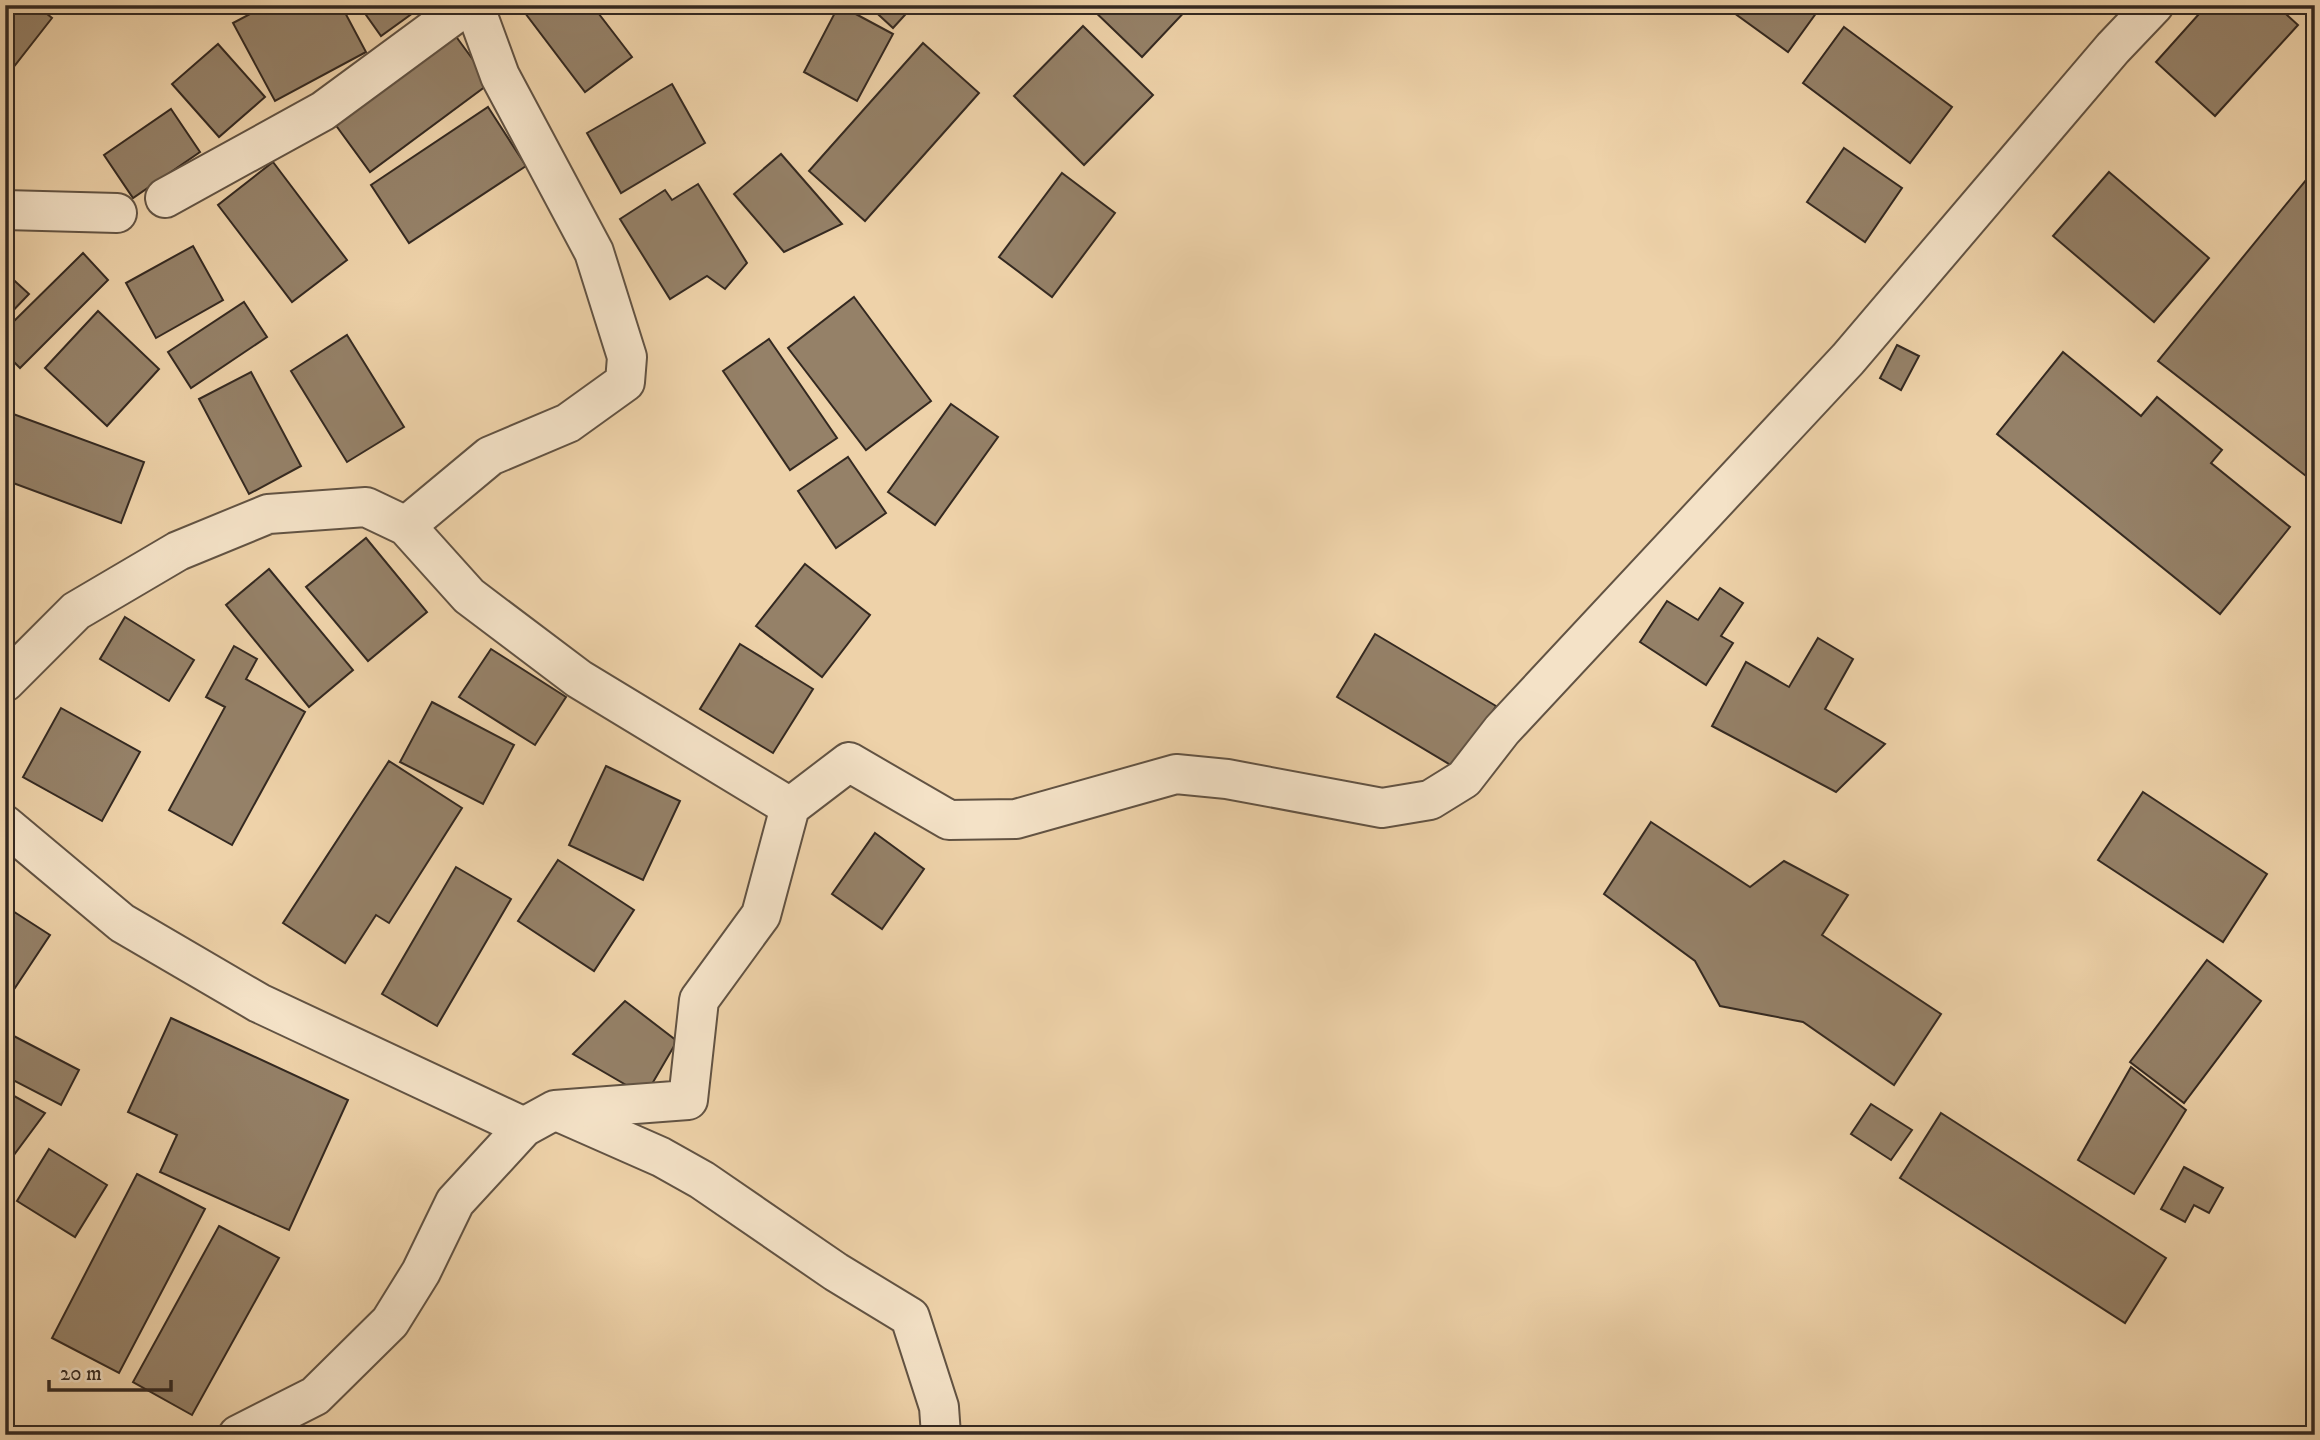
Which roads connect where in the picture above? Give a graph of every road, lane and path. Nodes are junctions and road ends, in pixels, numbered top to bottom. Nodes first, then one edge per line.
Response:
1 (467, 5) edge
2 (474, 5) edge
3 (2154, 5) edge
4 (165, 198) dead end
5 (5, 210) edge
6 (117, 213) dead end
7 (406, 526) junction
8 (5, 682) edge
9 (790, 807) junction
10 (5, 825) edge
11 (540, 1118) junction
12 (238, 1435) edge
13 (941, 1435) edge

1 - 4 street
2 - 7 street
3 - 9 street
5 - 6 street
7 - 8 street
7 - 9 street
9 - 11 street
10 - 11 street
11 - 12 street
11 - 13 street

